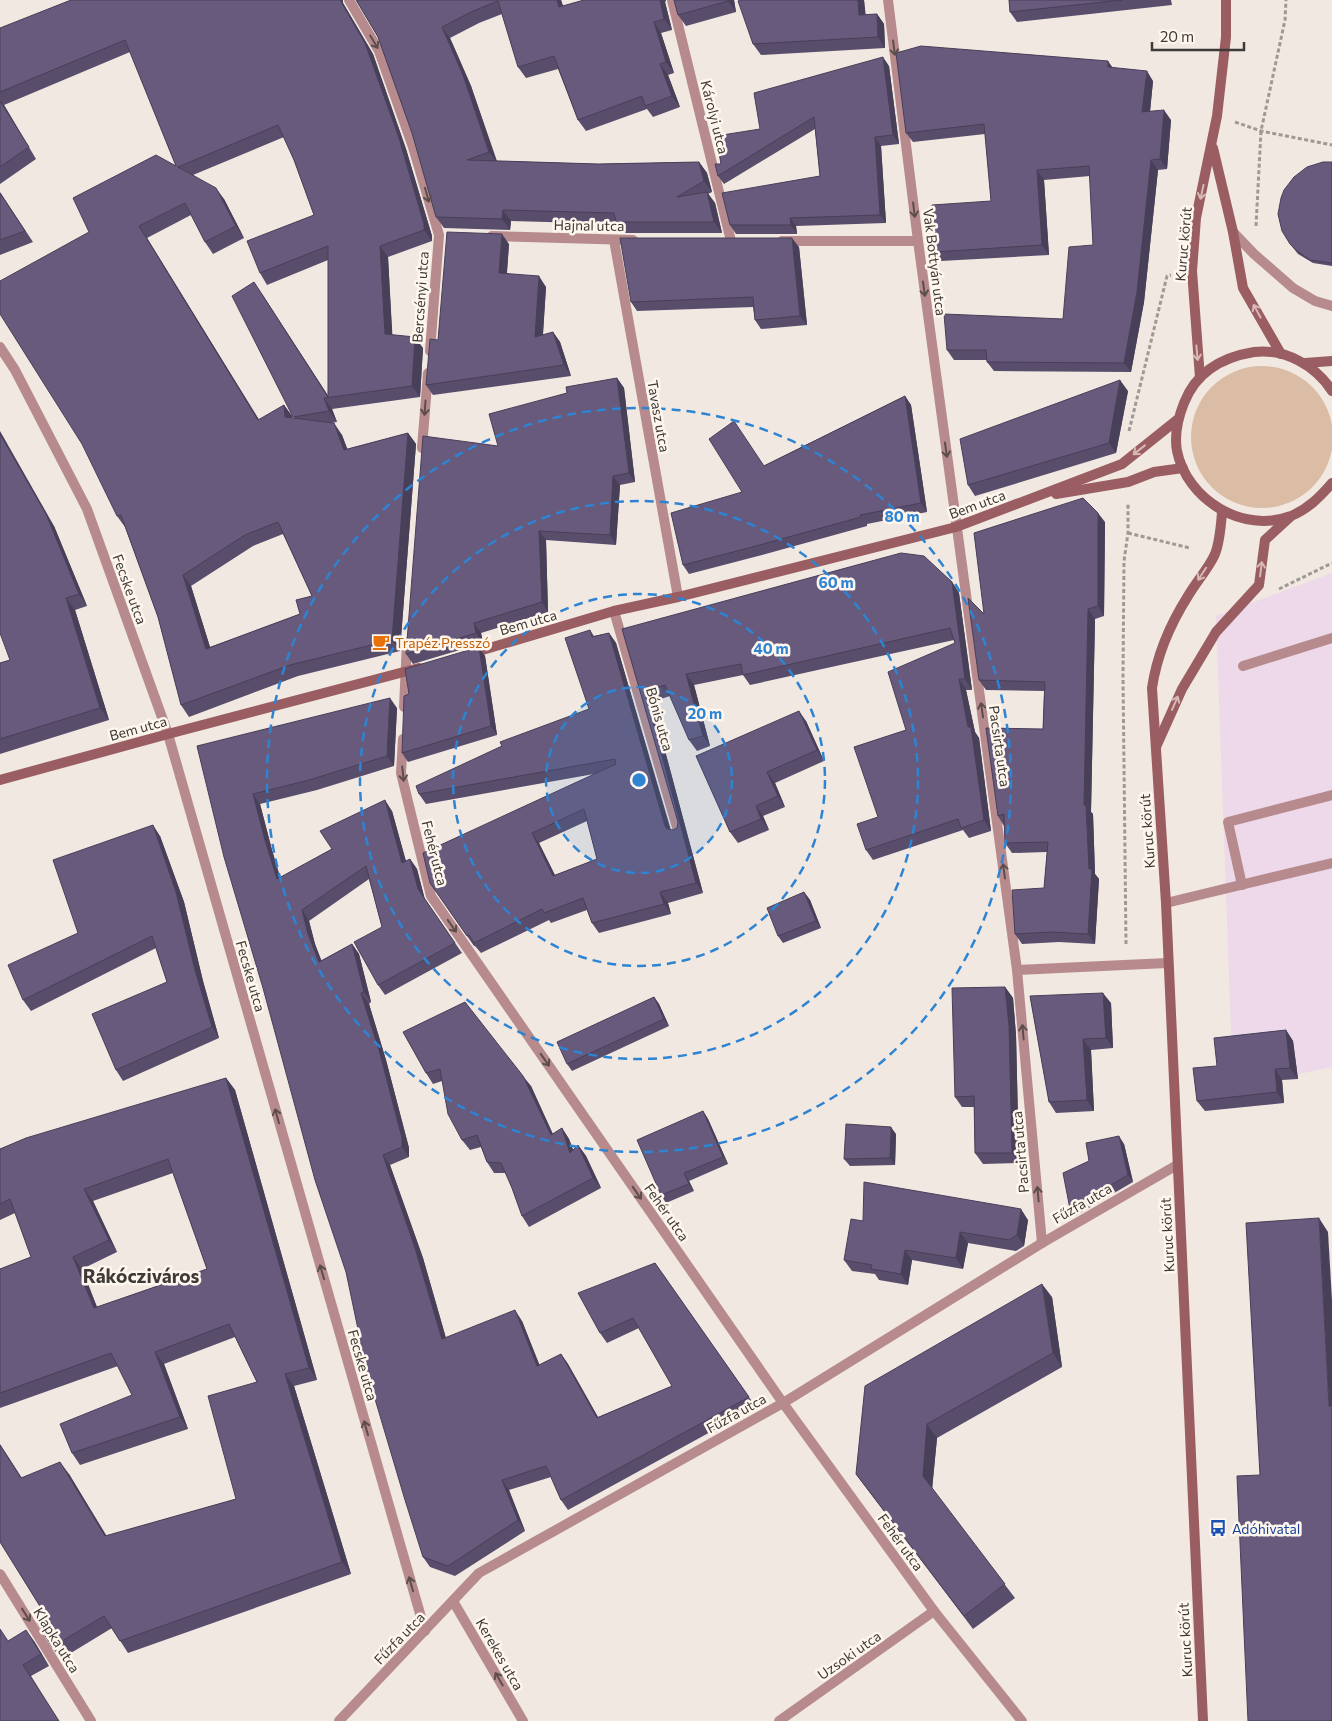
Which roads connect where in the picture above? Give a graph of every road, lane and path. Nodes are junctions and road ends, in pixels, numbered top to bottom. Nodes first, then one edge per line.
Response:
1 (349, 0) edge
2 (672, 0) edge
3 (888, 0) edge
4 (1226, 0) edge
5 (1286, 0) edge
6 (1217, 116) junction
7 (1261, 131) junction
8 (1212, 144) junction
9 (1332, 145) edge
10 (1232, 232) junction
11 (478, 236) edge
12 (614, 240) junction
13 (643, 240) edge
14 (731, 241) edge
15 (770, 241) edge
16 (918, 241) junction
17 (1167, 276) dead end
18 (1332, 306) edge
19 (0, 347) edge
20 (1280, 354) junction
21 (1332, 361) edge
22 (1304, 363) junction
23 (1200, 378) junction
24 (1332, 391) edge
25 (1178, 420) junction
26 (1127, 440) dead end
27 (422, 454) edge
28 (1183, 468) junction
29 (1332, 483) edge
30 (1128, 496) dead end
31 (1035, 498) junction
32 (1222, 512) junction
33 (1291, 516) junction
34 (956, 527) junction
35 (1128, 533) junction
36 (1190, 548) dead end
37 (1332, 563) edge
38 (1277, 590) dead end
39 (678, 597) junction
40 (614, 611) junction
41 (408, 633) edge
42 (1332, 638) edge
43 (462, 656) edge
44 (434, 664) edge
45 (1243, 666) dead end
46 (405, 673) junction
47 (168, 734) junction
48 (1156, 748) junction
49 (0, 780) edge
50 (1332, 795) edge
51 (679, 834) edge
52 (1332, 863) edge
53 (1242, 885) junction
54 (1166, 903) junction
55 (1167, 963) junction
56 (1127, 965) junction
57 (1018, 970) junction
58 (1177, 1164) junction
59 (1042, 1243) junction
60 (783, 1403) junction
61 (0, 1574) edge
62 (453, 1601) junction
63 (934, 1611) junction
64 (425, 1631) junction
65 (91, 1721) edge
66 (339, 1721) edge
67 (523, 1721) edge
68 (780, 1721) edge
69 (1022, 1721) edge
70 (1203, 1721) edge

1 -> 27 street, Bercsényi utca
2 - 14 street, Károlyi utca
3 -> 16 street, Vak Bottyán utca
4 - 6 street, Kuruc körút
5 - 7 path
6 - 7 path
6 - 8 street, Kuruc körút
7 - 9 path
8 - 10 street, Kuruc körút
8 -> 23 street, Kuruc körút
10 - 18 street
20 -> 10 street, Kuruc körút
11 - 12 street, Hajnal utca
12 - 13 street, Hajnal utca
12 - 39 street, Tavasz utca
15 - 16 street
16 -> 34 street, Vak Bottyán utca
17 - 26 path
19 - 47 street, Fecske utca
20 - 22 street
20 - 23 street
21 - 22 street
22 - 24 street
23 - 25 street
25 - 28 street
25 -> 31 street, Bem utca
28 - 31 street, Bem utca
28 - 32 street
29 - 33 street
30 - 35 path
31 - 34 street, Bem utca
32 - 33 street
32 -> 48 street, Kuruc körút
48 -> 33 street, Kuruc körút
34 - 39 street, Bem utca
57 -> 34 street, Pacsirta utca
35 - 36 path
35 - 56 path
37 - 38 path
39 - 40 street, Bem utca
40 - 43 street, Bem utca
40 - 51 street, Bónis utca
41 - 46 street
42 - 45 street
44 - 46 street, Bem utca
46 - 47 street, Bem utca
46 -> 60 street, Fehér utca
47 - 49 street, Bem utca
64 -> 47 street, Fecske utca
48 - 54 street, Kuruc körút
50 - 53 street
52 - 53 street
53 - 54 street
54 - 55 street, Kuruc körút
55 - 56 street
55 - 58 street, Kuruc körút
56 - 57 street
59 -> 57 street, Pacsirta utca
58 - 59 street, Fűzfa utca
58 - 70 street, Kuruc körút
59 - 60 street, Fűzfa utca
60 - 62 street, Fűzfa utca
60 - 63 street, Fehér utca
61 -> 65 street, Klapka utca
62 - 64 street, Fűzfa utca
67 -> 62 street, Kerekes utca
63 - 68 street, Uzsoki utca
63 - 69 street, Fehér utca
64 - 66 street, Fűzfa utca

